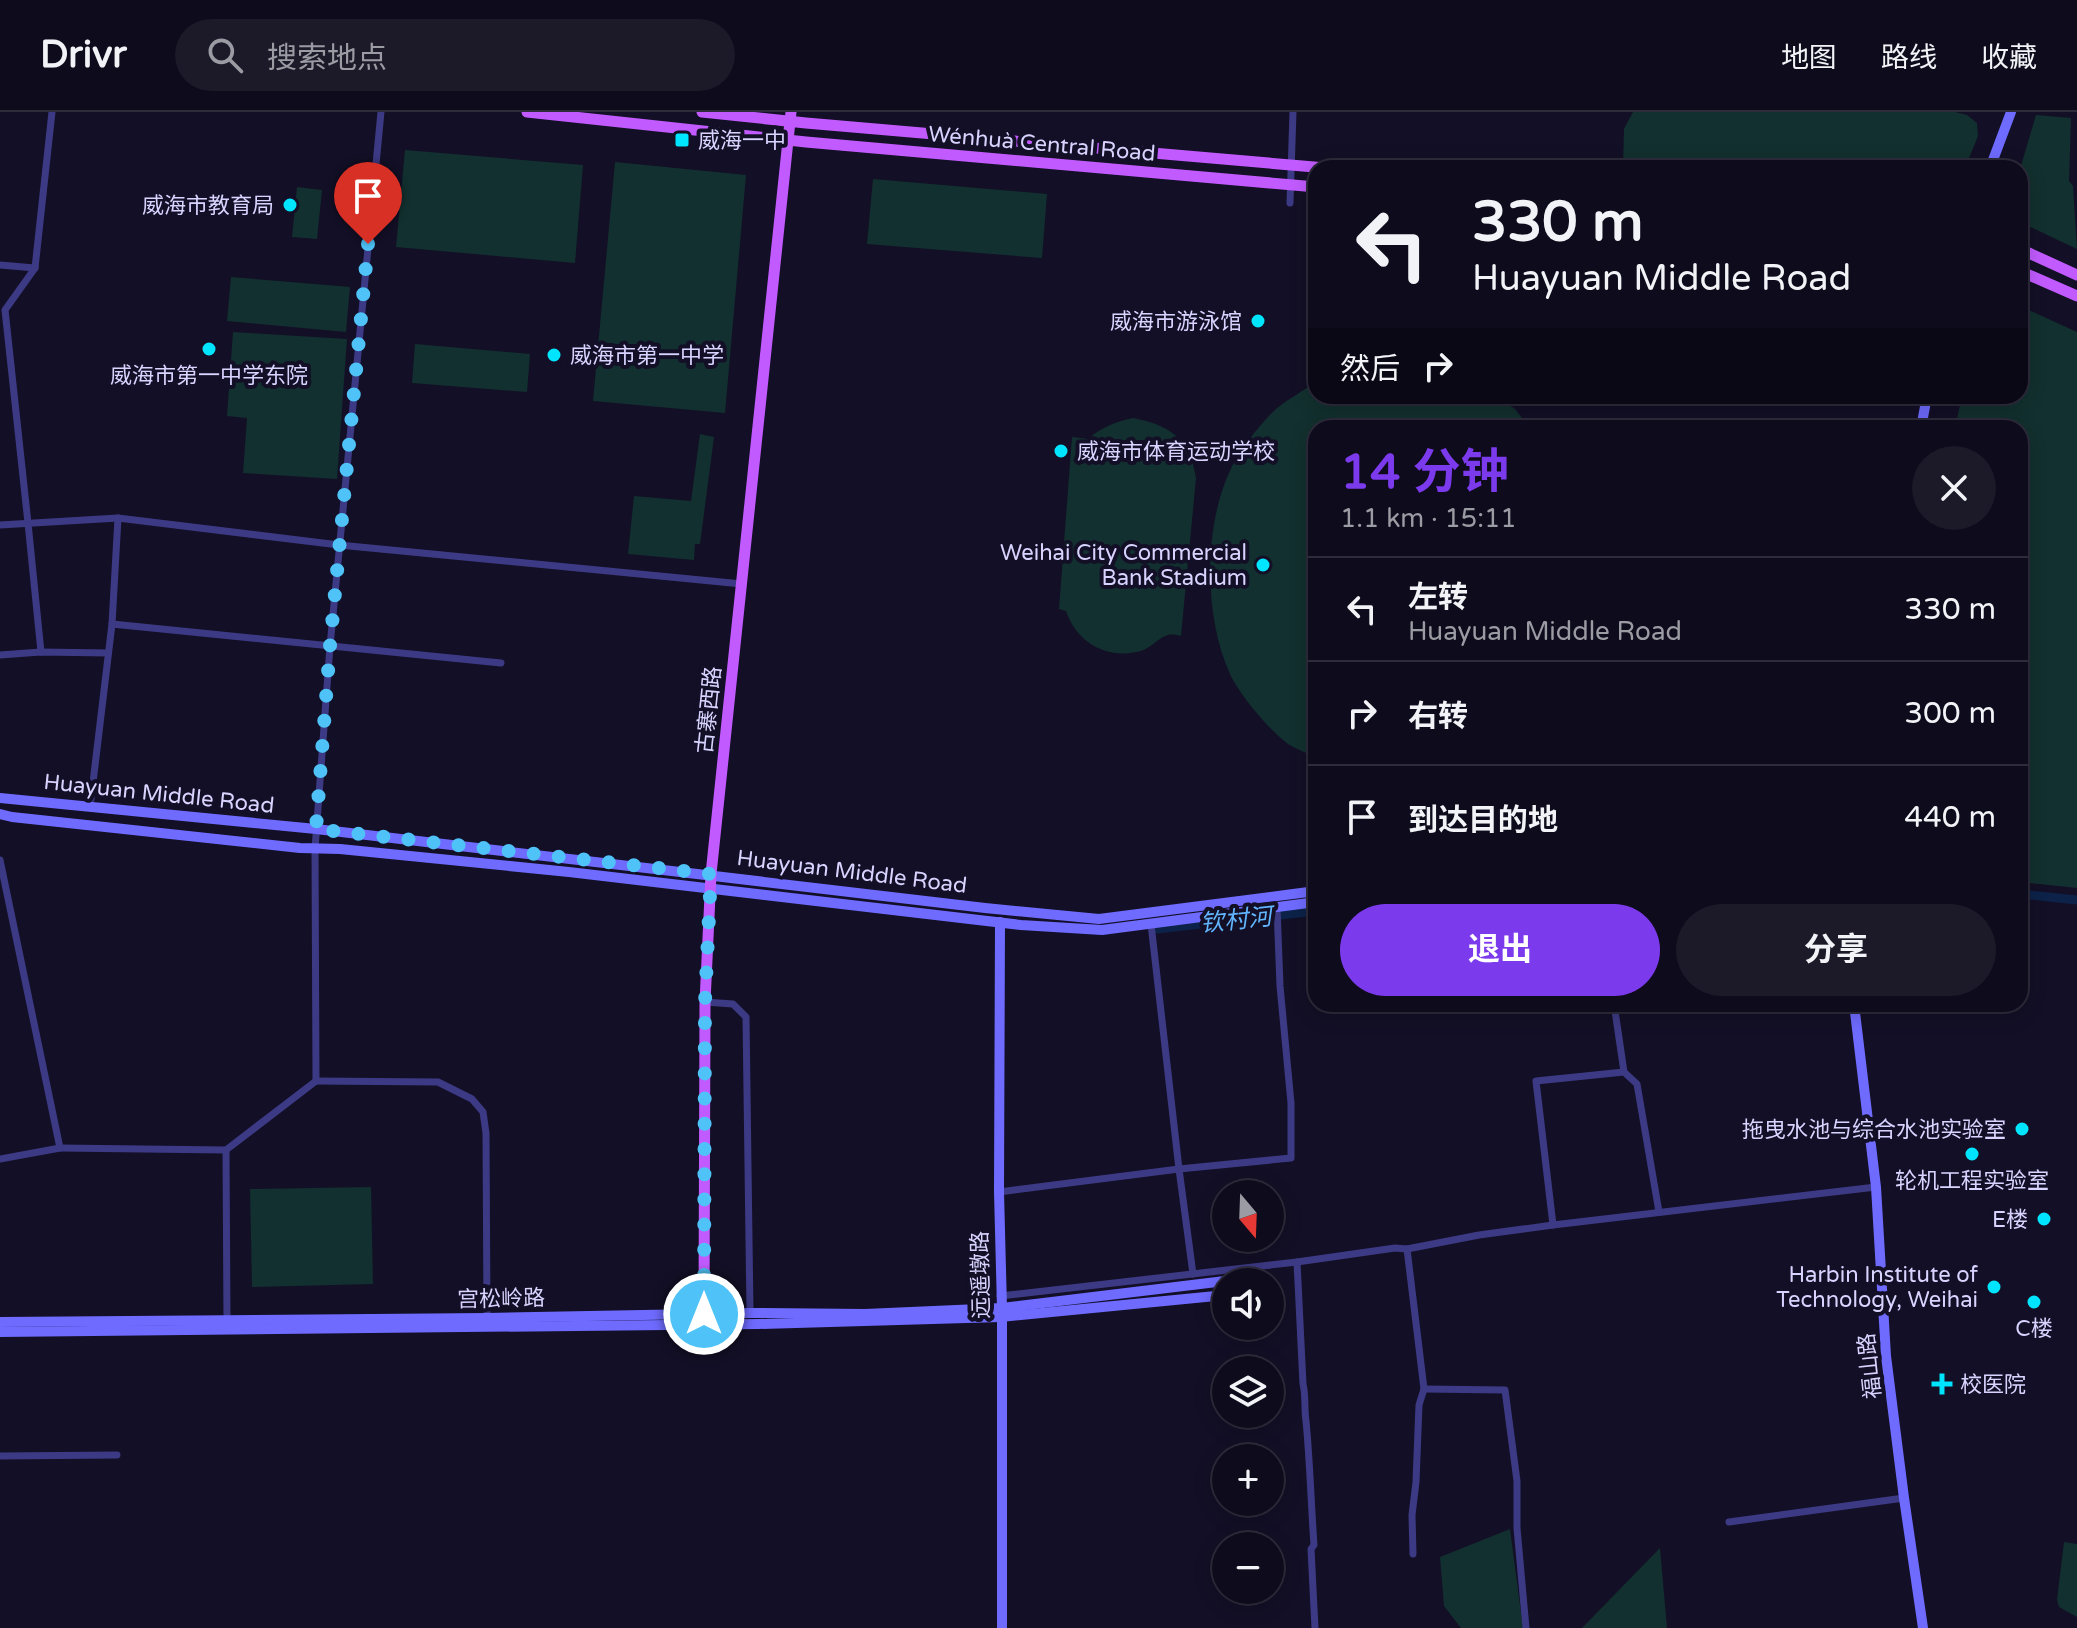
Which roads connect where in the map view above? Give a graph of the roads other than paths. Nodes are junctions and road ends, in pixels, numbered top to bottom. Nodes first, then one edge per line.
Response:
1 (52, 112) edge
2 (381, 112) edge
3 (527, 112) edge
4 (702, 112) edge
5 (1293, 112) edge
6 (2011, 112) edge
7 (790, 117) edge
8 (787, 140) junction
9 (1993, 160) edge
10 (1293, 165) junction
11 (1308, 166) edge
12 (1292, 185) junction
13 (1308, 186) edge
14 (1290, 203) dead end
15 (2028, 252) edge
16 (0, 265) edge
17 (35, 268) junction
18 (2077, 275) edge
19 (2028, 276) edge
20 (2077, 296) edge
21 (118, 518) junction
22 (28, 523) junction
23 (0, 525) edge
24 (339, 545) junction
25 (742, 584) junction
26 (112, 624) junction
27 (330, 646) junction
28 (41, 652) junction
29 (108, 653) junction
30 (0, 655) edge
31 (501, 663) dead end
32 (0, 798) edge
33 (91, 799) dead end
34 (0, 814) edge
35 (316, 829) junction
36 (315, 849) junction
37 (0, 860) edge
38 (711, 874) junction
39 (711, 889) junction
40 (1308, 892) edge
41 (1308, 903) edge
42 (4, 904) edge
43 (1277, 909) junction
44 (1000, 922) junction
45 (1151, 924) junction
46 (705, 1002) junction
47 (1615, 1012) edge
48 (1855, 1012) edge
49 (1624, 1072) junction
50 (316, 1081) junction
51 (60, 1148) junction
52 (226, 1150) junction
53 (0, 1159) edge
54 (1179, 1169) junction
55 (1876, 1187) junction
56 (999, 1192) junction
57 (1659, 1212) junction
58 (1553, 1225) junction
59 (1407, 1249) junction
60 (1297, 1262) junction
61 (1193, 1274) junction
62 (1212, 1283) edge
63 (1000, 1296) junction
64 (1212, 1296) edge
65 (750, 1313) junction
66 (1001, 1313) junction
67 (704, 1314) junction
68 (487, 1318) junction
69 (227, 1321) junction
70 (0, 1322) edge
71 (0, 1332) edge
72 (1424, 1389) junction
73 (117, 1455) dead end
74 (0, 1456) edge
75 (1904, 1498) junction
76 (1729, 1522) dead end
77 (1413, 1554) dead end
78 (1002, 1628) edge
79 (1315, 1628) edge
80 (1526, 1628) edge
81 (1923, 1628) edge

1 - 17 street
2 - 24 street
3 - 8 main road, Wénhuà Central Road
4 - 7 main road, Wénhuà Central Road
5 - 10 street
6 - 9 main road
7 - 8 main road, 古寨西路
7 - 10 main road, Wénhuà Central Road
8 - 12 main road, Wénhuà Central Road
8 - 25 main road, 古寨西路
10 - 11 main road, Wénhuà Central Road
10 - 12 street
12 - 13 main road, Wénhuà Central Road
12 - 14 street
15 - 18 main road
16 - 17 street
17 - 22 street
19 - 20 main road
21 - 22 street
21 - 24 street
21 - 26 street
22 - 23 street
22 - 28 street
24 - 25 street
24 - 27 street
25 - 38 main road, 古寨西路
26 - 27 street
26 - 29 street
27 - 31 street
27 - 35 street
28 - 29 street
28 - 30 street
29 - 33 street
32 - 35 main road, Huayuan Middle Road
34 - 36 main road, Huayuan Middle Road
35 - 36 street
35 - 38 main road, Huayuan Middle Road
36 - 39 main road, Huayuan Middle Road
36 - 50 street
37 - 42 street
38 - 39 main road, 古寨西路
38 - 40 main road, Huayuan Middle Road
39 - 44 main road, Huayuan Middle Road
39 - 46 main road, 古寨西路
41 - 43 main road, Huayuan Middle Road
42 - 51 street
43 - 45 main road, Huayuan Middle Road
43 - 54 street
44 - 45 main road, Huayuan Middle Road
44 - 56 main road, 远遥墩路
45 - 54 street
46 - 65 street
46 - 67 main road, 古寨西路
47 - 49 street
48 - 55 main road, 福山路
49 - 57 street
49 - 58 street
50 - 52 street
50 - 68 street
51 - 52 street
51 - 53 street
52 - 69 street
54 - 56 street
54 - 61 street
55 - 57 street
55 - 75 main road, 福山路
56 - 63 main road, 远遥墩路
57 - 58 street
58 - 59 street
59 - 60 street
59 - 72 street
60 - 61 street
60 - 79 street
61 - 63 street
62 - 66 main road
63 - 66 main road, 远遥墩路
64 - 66 main road
65 - 66 main road, 宫松岭路
65 - 67 main road, 宫松岭路
66 - 71 main road
66 - 78 main road, 远遥墩路
67 - 68 main road, 宫松岭路
68 - 69 main road, 宫松岭路
69 - 70 main road, 宫松岭路
72 - 77 street
72 - 80 street
73 - 74 street
75 - 76 street
75 - 81 main road, 福山路

